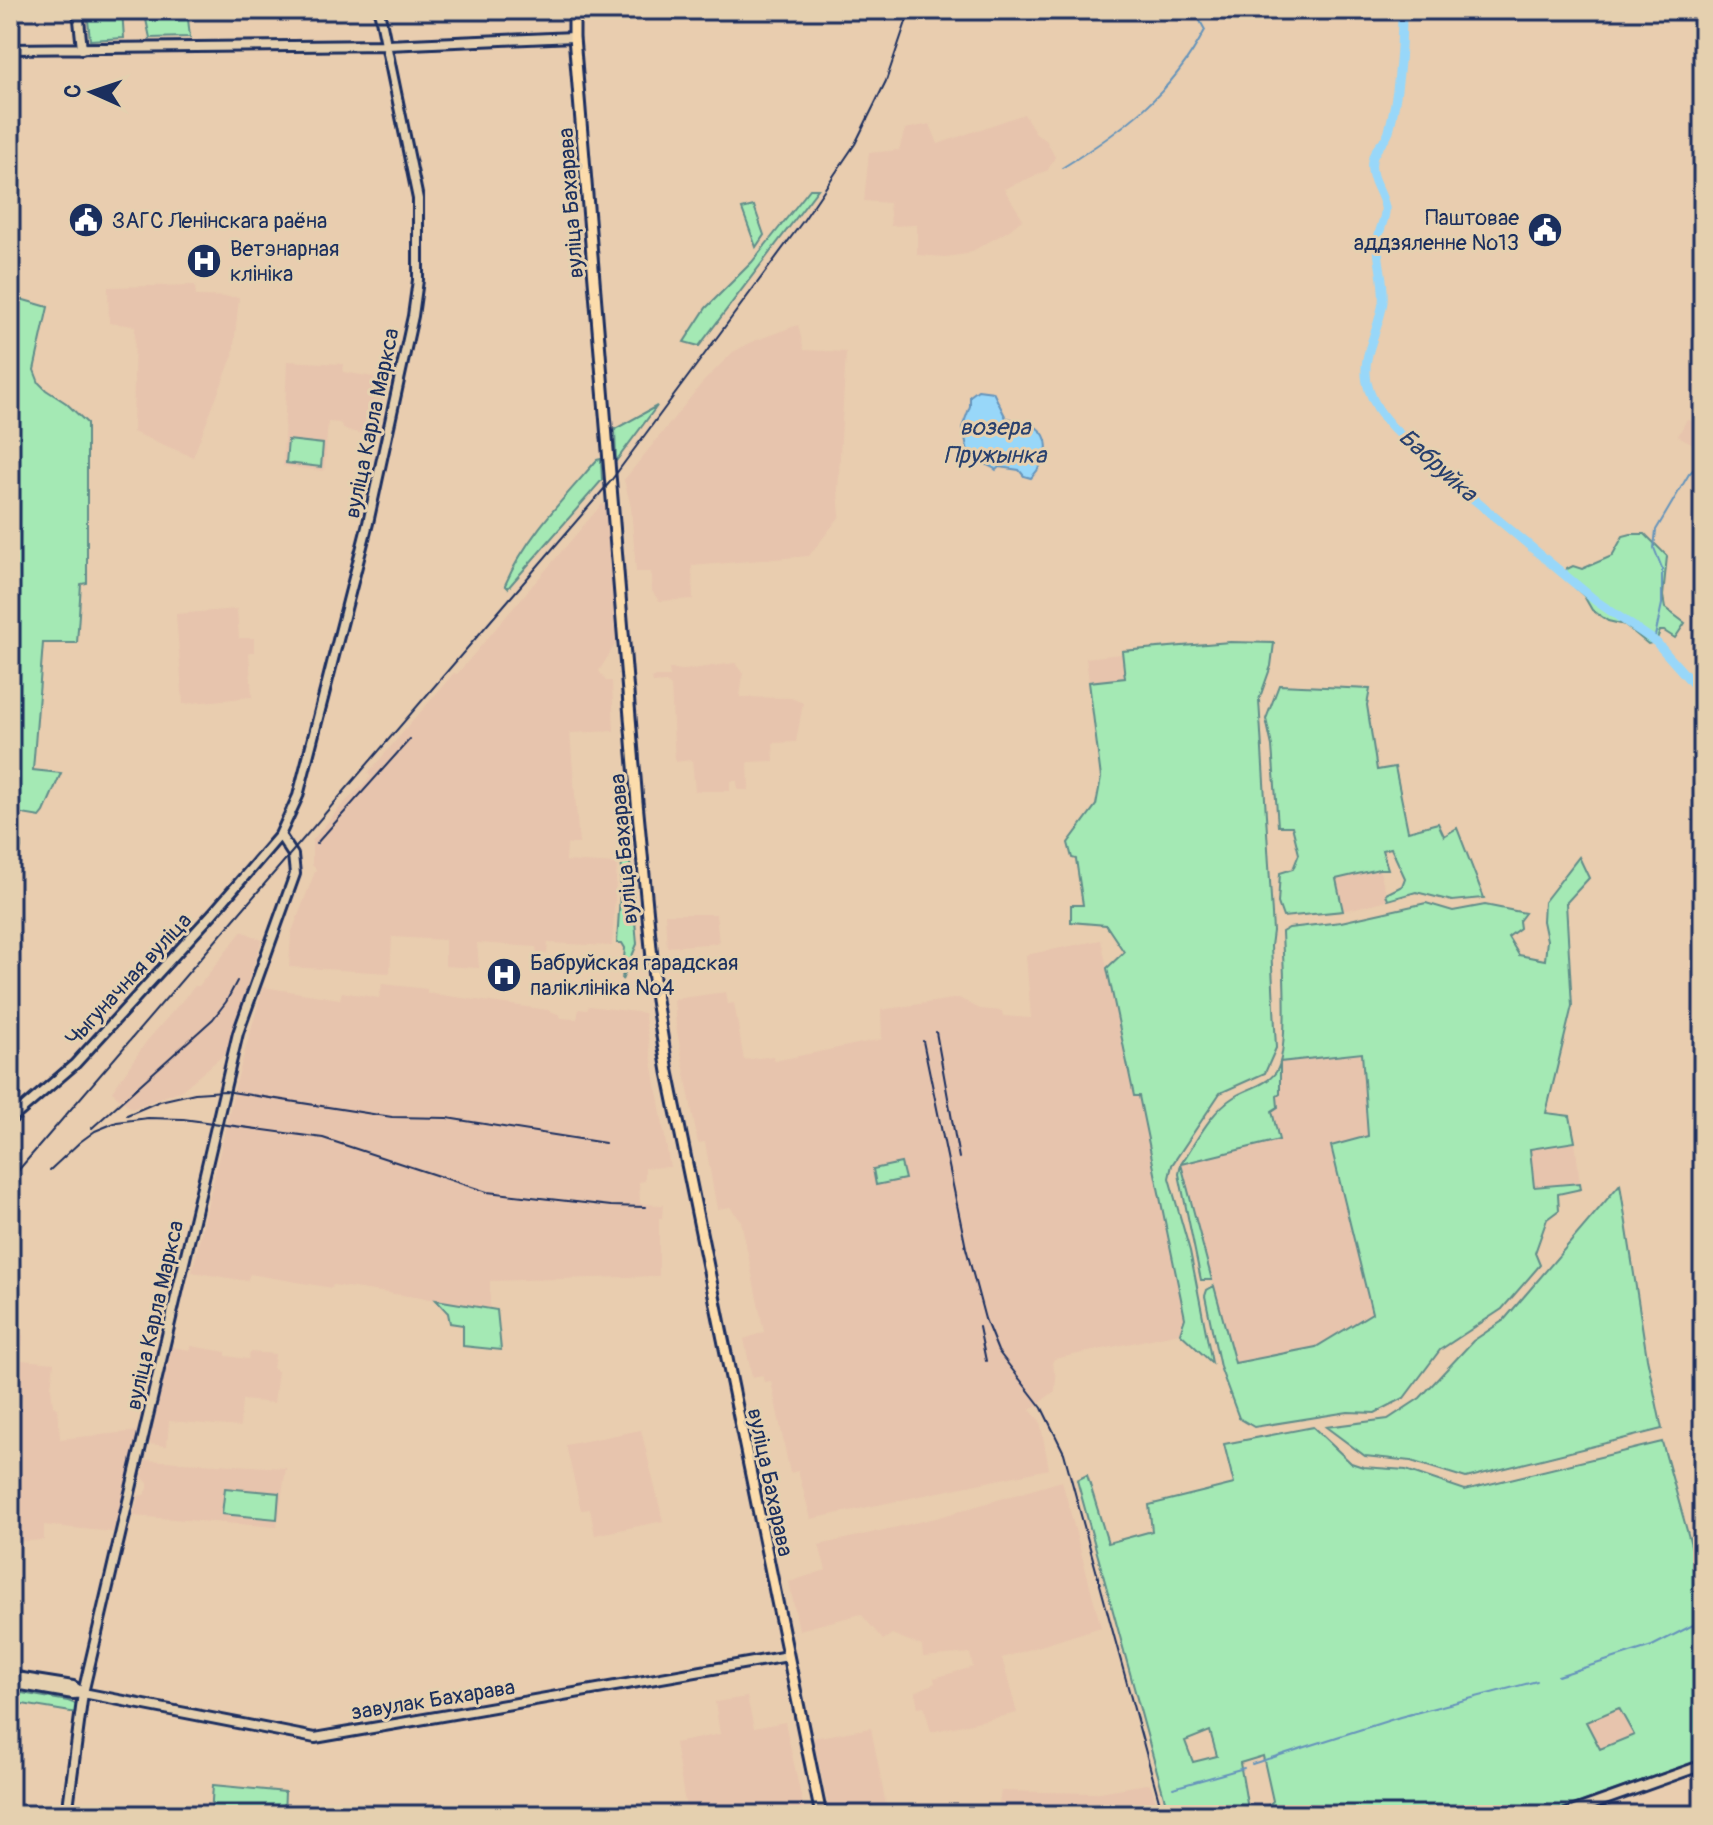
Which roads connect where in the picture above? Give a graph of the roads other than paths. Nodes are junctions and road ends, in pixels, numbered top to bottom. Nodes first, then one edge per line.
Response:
1 (78, 10) edge
2 (379, 10) edge
3 (574, 10) edge
4 (574, 37) junction
5 (387, 45) junction
6 (10, 49) edge
7 (82, 49) junction
8 (280, 835) junction
9 (264, 854) joint
10 (10, 1120) edge
11 (788, 1656) junction
12 (10, 1676) edge
13 (10, 1683) edge
14 (83, 1693) junction
15 (1703, 1765) edge
16 (67, 1815) edge
17 (821, 1815) edge
18 (1563, 1815) edge

1 - 7 main road
2 - 5 main road, вуліца Карла Маркса
3 - 4 main road, вуліца Бахарава
4 - 5 main road
4 - 11 main road, вуліца Бахарава
5 - 7 main road
5 - 8 main road, вуліца Карла Маркса
6 - 7 main road
8 - 9 main road, вуліца Карла Маркса
8 - 14 main road, вуліца Карла Маркса
9 - 10 main road, Чыгуначная вуліца
11 - 14 main road, завулак Бахарава
11 - 17 main road, вуліца Бахарава
12 - 14 main road
13 - 14 main road
14 - 16 main road, вуліца Карла Маркса
15 - 18 main road

